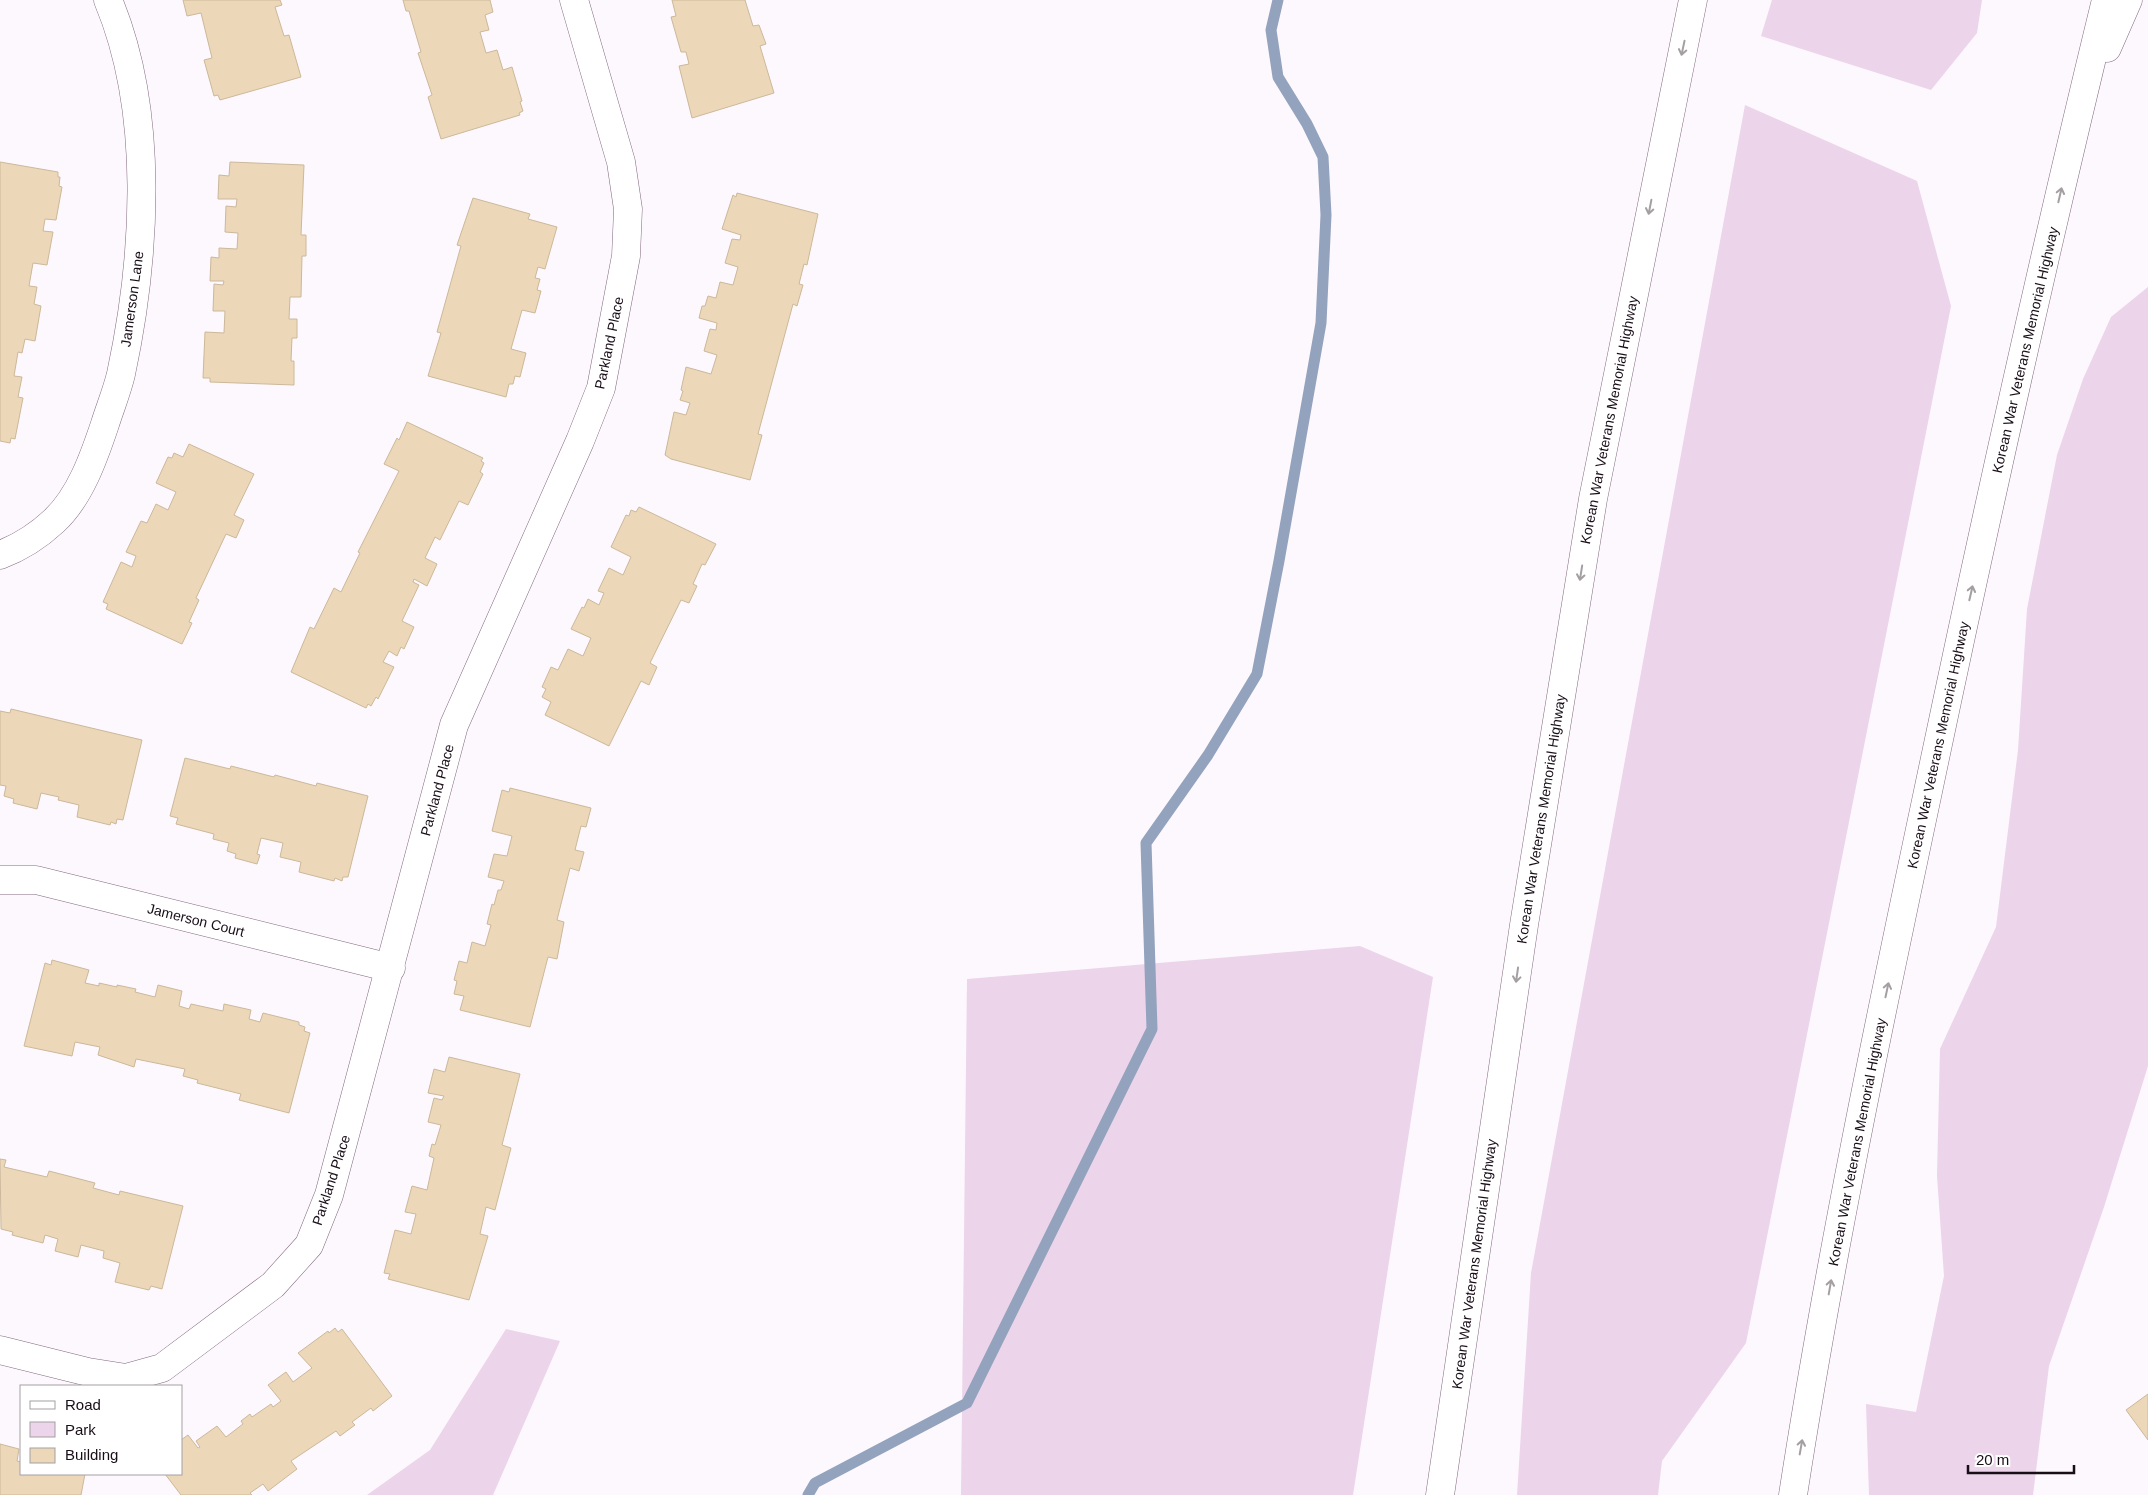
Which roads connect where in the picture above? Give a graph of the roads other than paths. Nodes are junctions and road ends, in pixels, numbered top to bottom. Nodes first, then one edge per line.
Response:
1 (108, 0) edge
2 (574, 0) edge
3 (1692, 0) edge
4 (2106, 0) edge
5 (2128, 0) edge
6 (2078, 115) junction
7 (0, 554) edge
8 (0, 880) edge
9 (391, 968) junction
10 (0, 1350) edge
11 (1440, 1495) edge
12 (1793, 1495) edge

1 - 7 main road, Jamerson Lane
2 - 9 main road, Parkland Place
3 -> 11 main road, Korean War Veterans Memorial Highway
4 - 6 main road, Korean War Veterans Memorial Highway
5 - 6 main road
12 -> 6 main road, Korean War Veterans Memorial Highway
8 - 9 main road, Jamerson Court
9 - 10 main road, Parkland Place

